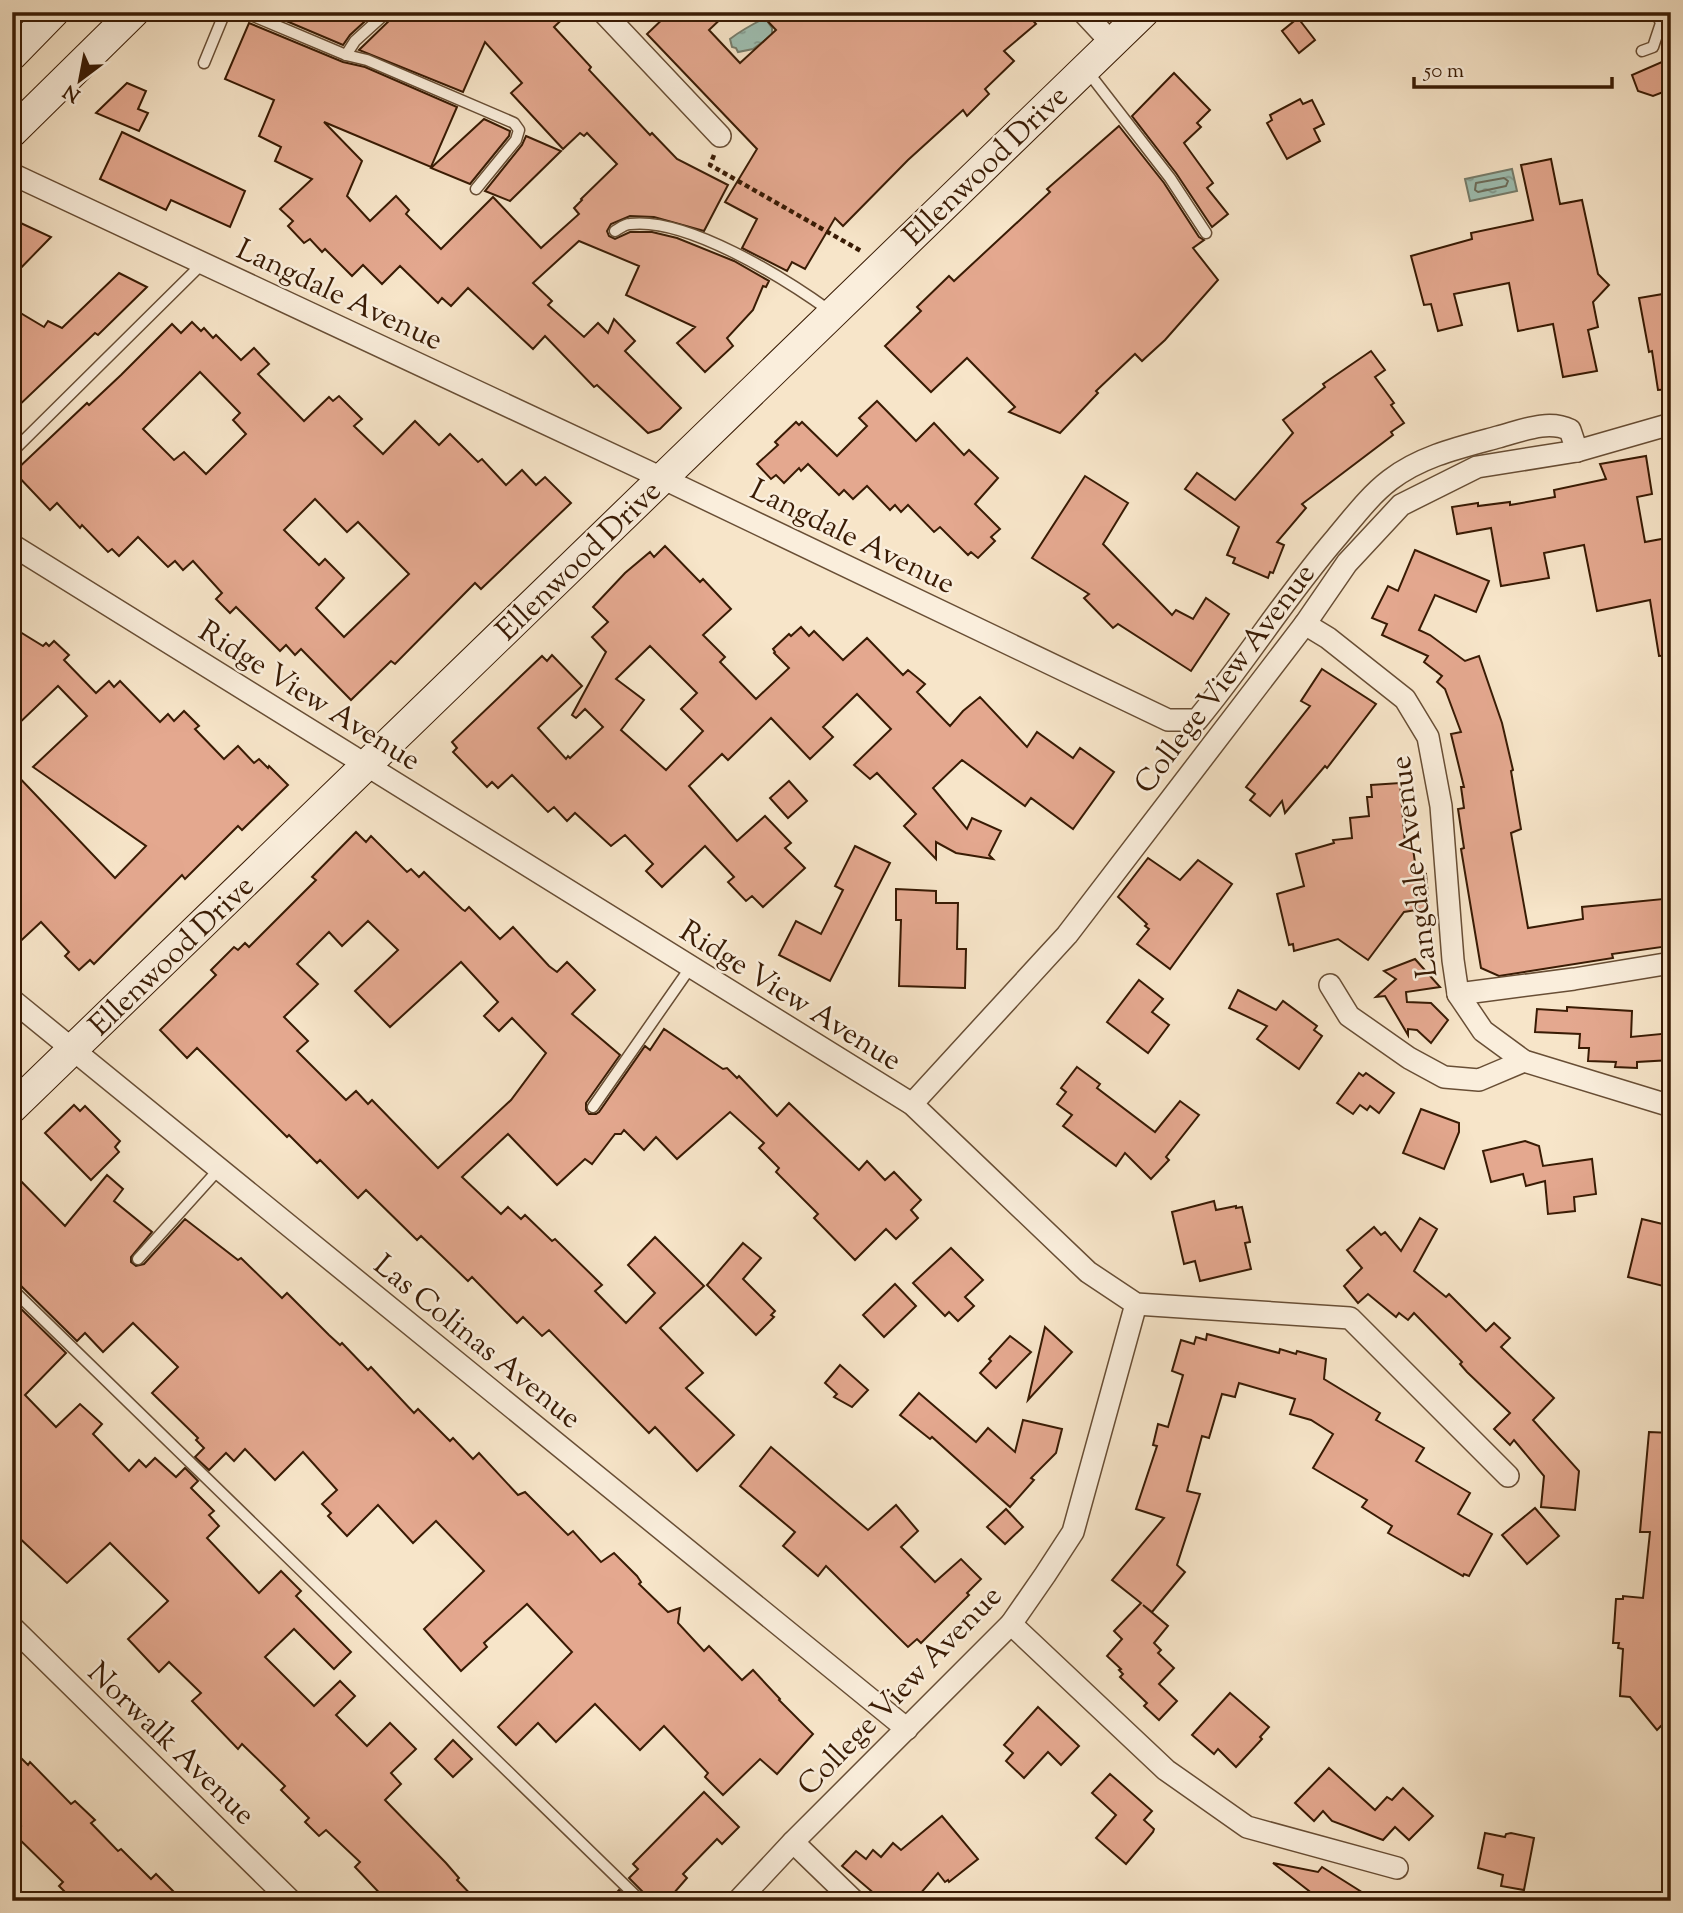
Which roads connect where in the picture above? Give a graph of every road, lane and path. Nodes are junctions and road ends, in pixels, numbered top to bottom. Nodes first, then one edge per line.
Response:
1 (54, 12) edge
2 (134, 12) edge
3 (225, 12) edge
4 (244, 12) edge
5 (387, 12) edge
6 (603, 12) edge
7 (1083, 12) edge
8 (1144, 12) edge
9 (1656, 12) edge
10 (1111, 42) junction
11 (1642, 51) dead end
12 (12, 55) edge
13 (346, 55) junction
14 (204, 63) dead end
15 (1085, 68) junction
16 (12, 132) edge
17 (720, 136) joint
18 (12, 174) edge
19 (476, 189) dead end
20 (615, 231) dead end
21 (1206, 233) dead end
22 (203, 263) junction
23 (883, 264) junction
24 (833, 312) junction
25 (1671, 424) edge
26 (1577, 451) junction
27 (12, 452) edge
28 (662, 478) junction
29 (12, 545) edge
30 (1305, 624) junction
31 (367, 766) junction
32 (1671, 963) edge
33 (690, 968) junction
34 (1331, 985) dead end
35 (1458, 994) junction
36 (12, 1000) edge
37 (74, 1050) junction
38 (1524, 1061) junction
39 (912, 1104) junction
40 (1671, 1106) edge
41 (593, 1107) dead end
42 (12, 1108) edge
43 (219, 1169) junction
44 (138, 1259) dead end
45 (12, 1289) edge
46 (1136, 1304) junction
47 (1507, 1476) dead end
48 (1011, 1624) junction
49 (12, 1627) edge
50 (906, 1729) junction
51 (793, 1842) junction
52 (1396, 1868) dead end
53 (291, 1901) edge
54 (641, 1901) edge
55 (738, 1901) edge
56 (855, 1901) edge

1 - 12 street
2 - 16 street
3 - 14 lane
4 - 13 lane
5 - 13 lane
6 - 17 street
7 - 10 street
8 - 10 street, Ellenwood Drive
9 - 11 lane
10 - 15 street, Ellenwood Drive
13 - 19 lane
15 - 21 lane
15 - 23 street, Ellenwood Drive
17 - 23 path
18 - 22 street, Langdale Avenue
20 - 24 lane
22 - 27 lane
22 - 28 street, Langdale Avenue
23 - 24 street, Ellenwood Drive
24 - 28 street, Ellenwood Drive
25 - 26 street, College View Avenue
26 - 28 street, Langdale Avenue
26 - 30 street, College View Avenue
28 - 31 street, Ellenwood Drive
29 - 31 street, Ridge View Avenue
30 - 35 street, Langdale Avenue
30 - 39 street, College View Avenue
31 - 33 street, Ridge View Avenue
31 - 37 street, Ellenwood Drive
32 - 35 street
33 - 39 street, Ridge View Avenue
33 - 41 lane
34 - 38 street
35 - 38 street, Langdale Avenue
36 - 37 street, Las Colinas Avenue
37 - 42 street, Ellenwood Drive
37 - 43 street, Las Colinas Avenue
38 - 40 street, Langdale Avenue
39 - 46 street, Ridge View Avenue
43 - 44 lane
43 - 50 street, Las Colinas Avenue
45 - 54 lane
46 - 47 street, Ridge View Avenue
46 - 48 street, College View Avenue
48 - 50 street, College View Avenue
48 - 52 street
49 - 53 street, Norwalk Avenue
50 - 51 street, College View Avenue
51 - 55 street, College View Avenue
51 - 56 street

